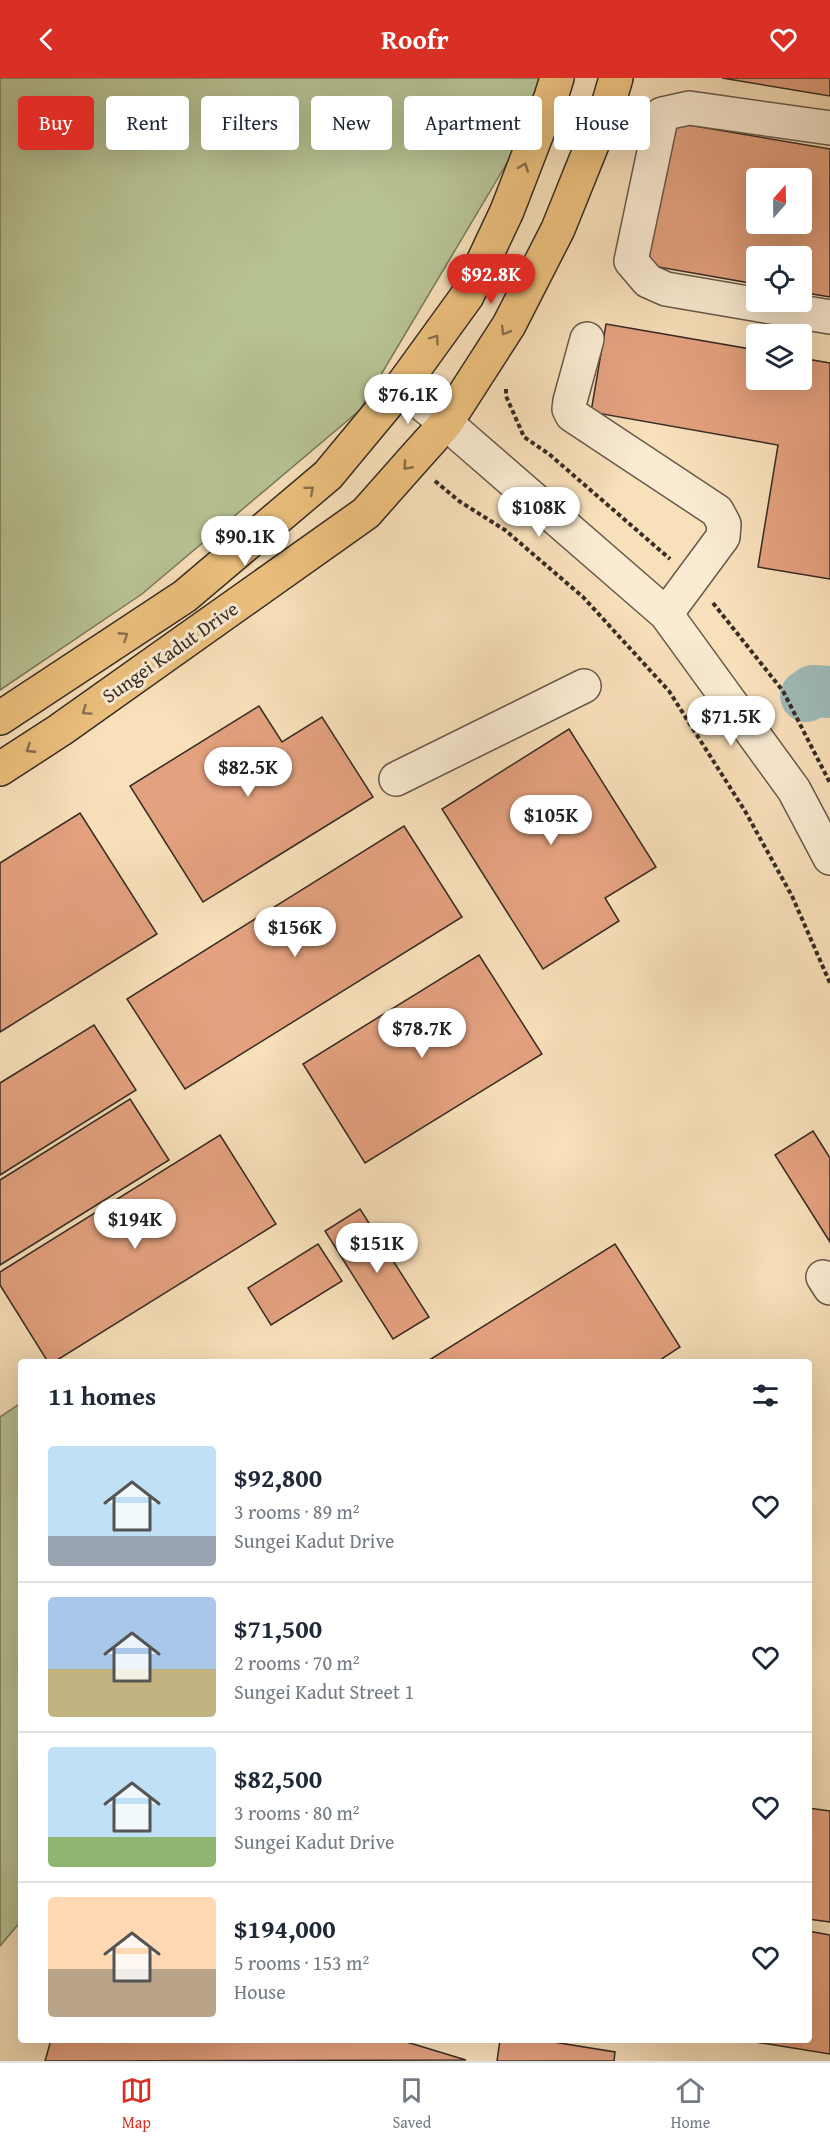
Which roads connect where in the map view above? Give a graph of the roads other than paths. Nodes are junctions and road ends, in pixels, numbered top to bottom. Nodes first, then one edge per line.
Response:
1 (557, 78) edge
2 (616, 78) edge
3 (830, 128) edge
4 (830, 317) edge
5 (587, 339) dead end
6 (401, 387) junction
7 (446, 423) junction
8 (666, 614) junction
9 (584, 686) dead end
10 (0, 718) edge
11 (0, 769) edge
12 (396, 779) dead end
13 (830, 858) edge

6 -> 1 main road, Sungei Kadut Drive
2 -> 7 main road, Sungei Kadut Drive
3 - 4 street
5 - 8 street
6 - 7 street
10 -> 6 main road, Sungei Kadut Drive
7 - 8 street
7 -> 11 main road, Sungei Kadut Drive
8 - 13 street
9 - 12 street

